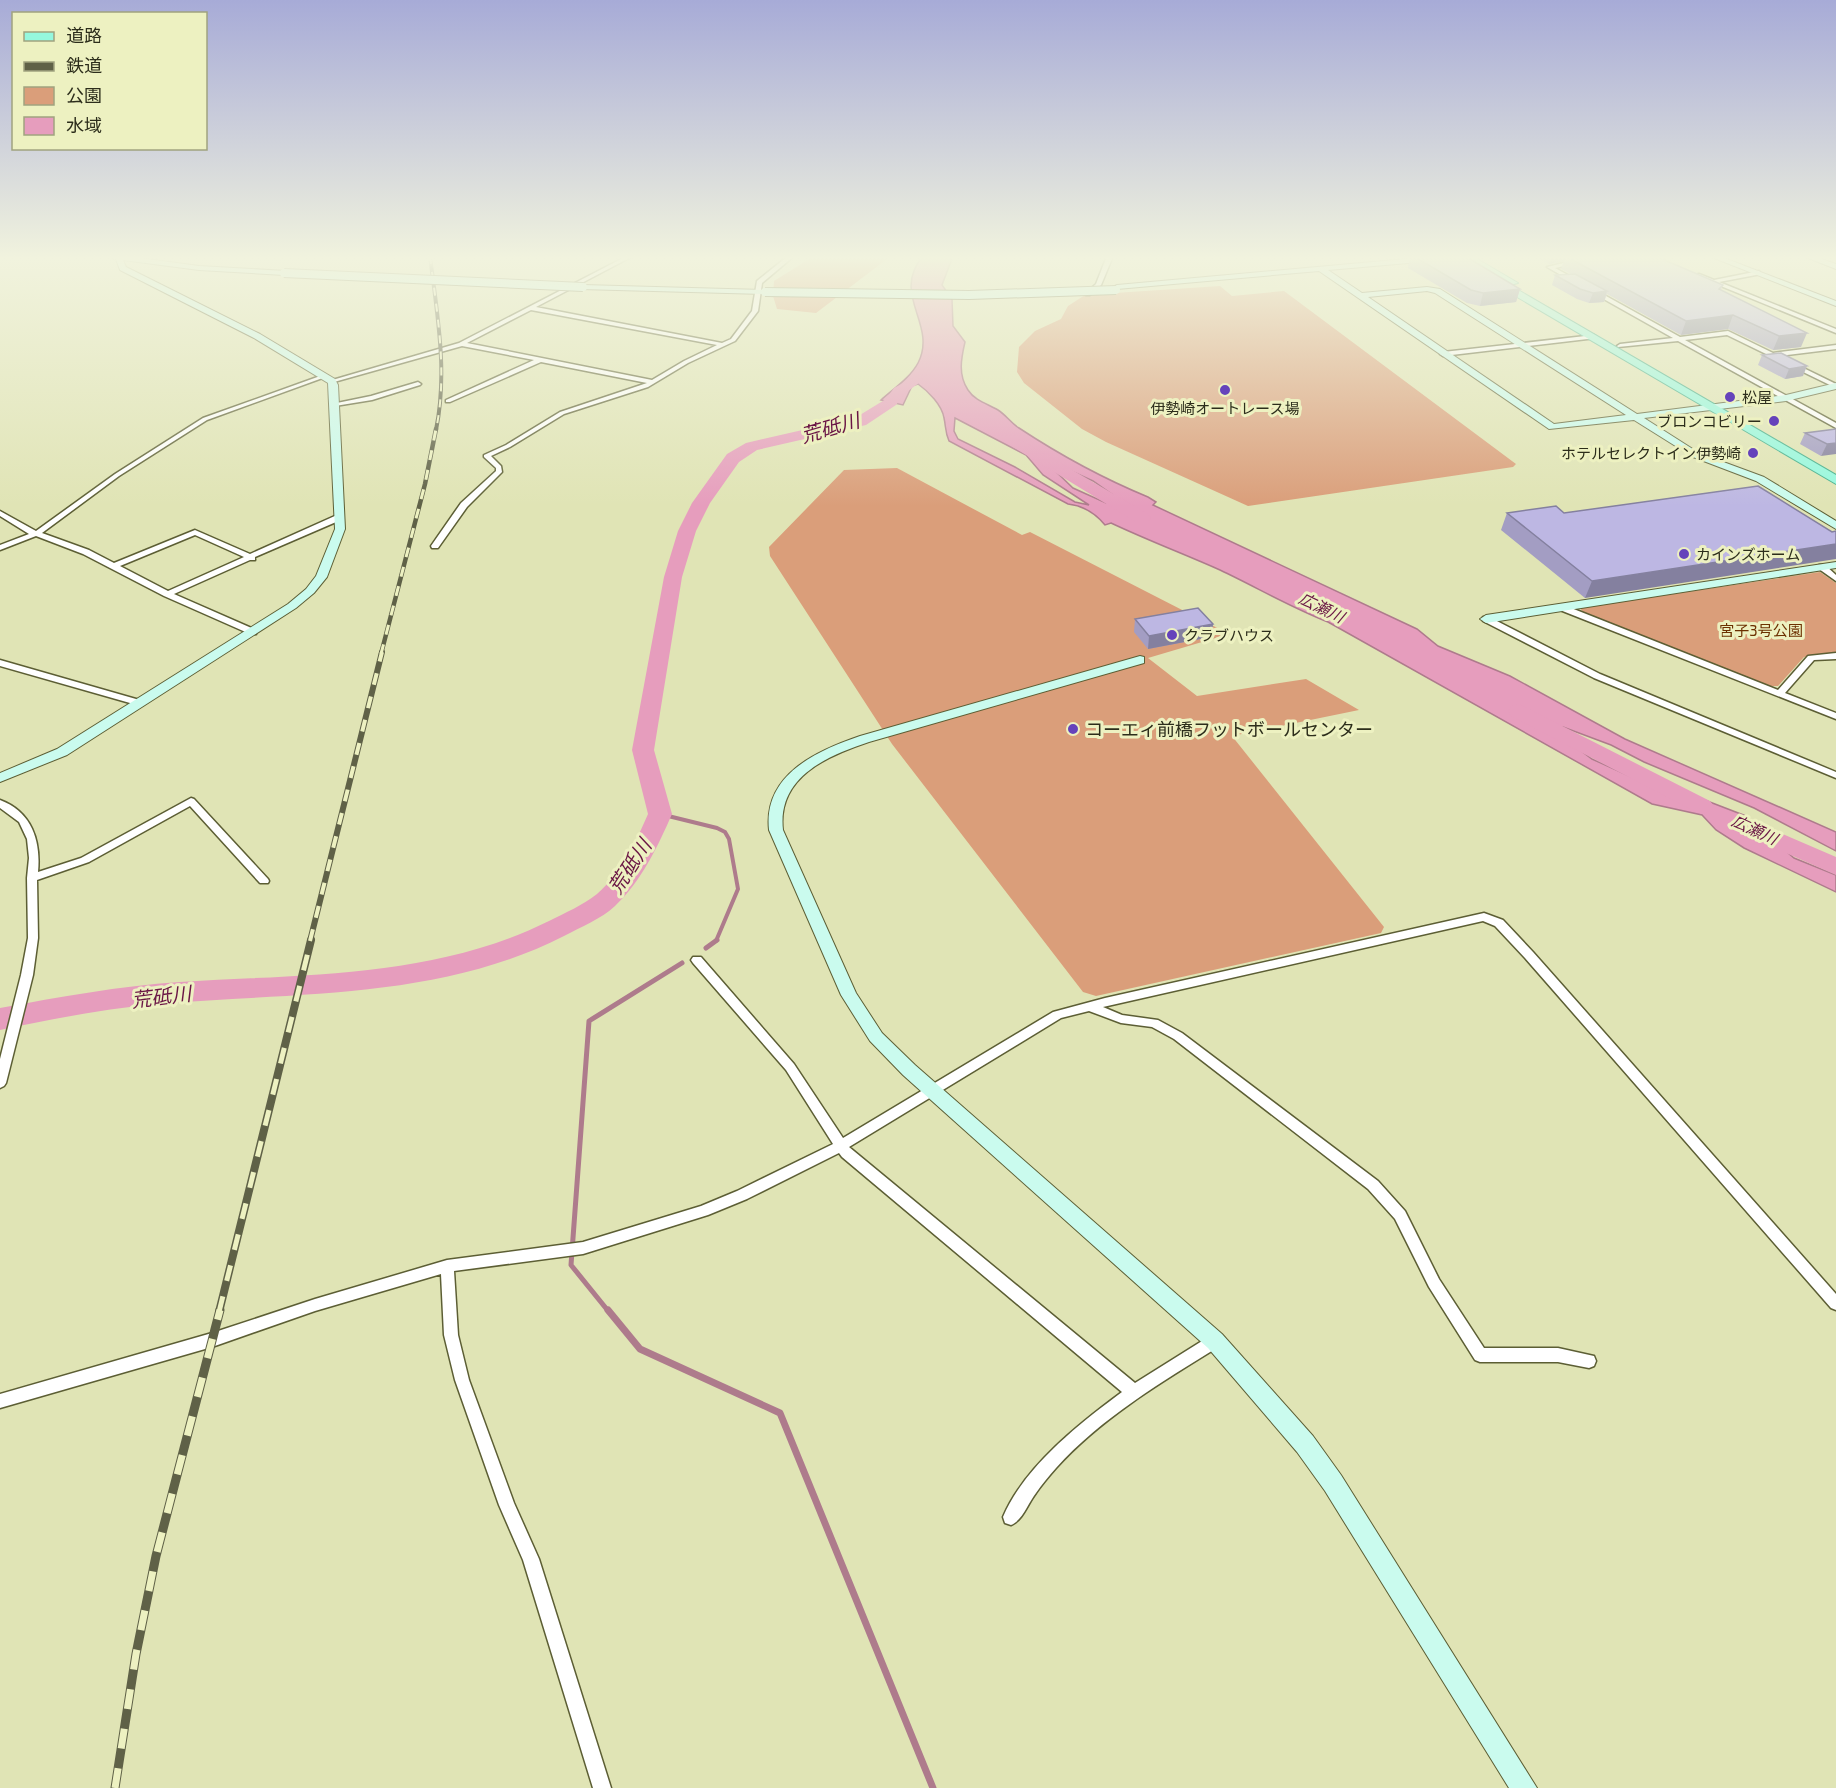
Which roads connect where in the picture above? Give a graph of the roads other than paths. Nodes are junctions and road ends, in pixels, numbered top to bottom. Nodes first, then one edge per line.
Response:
1 (264, 339) edge
2 (471, 339) edge
3 (696, 339) edge
4 (733, 339) edge
5 (1422, 339) edge
6 (1514, 339) edge
7 (1572, 339) edge
8 (1598, 339) edge
9 (1608, 339) edge
10 (1673, 339) edge
11 (1677, 339) edge
12 (1741, 339) edge
13 (462, 344) junction
14 (725, 345) junction
15 (1523, 345) junction
16 (1620, 346) junction
17 (1836, 347) edge
18 (1443, 354) junction
19 (1772, 355) junction
20 (540, 359) junction
21 (329, 378) junction
22 (652, 382) junction
23 (418, 384) dead end
24 (1836, 386) edge
25 (1786, 398) junction
26 (448, 401) dead end
27 (335, 404) junction
28 (1718, 406) junction
29 (1636, 417) junction
30 (1836, 426) edge
31 (1836, 471) edge
32 (1836, 480) edge
33 (0, 513) edge
34 (340, 517) junction
35 (1836, 526) edge
36 (38, 533) junction
37 (435, 546) dead end
38 (0, 548) edge
39 (252, 558) junction
40 (1836, 565) edge
41 (114, 566) junction
42 (1822, 567) junction
43 (1836, 579) edge
44 (167, 594) junction
45 (1563, 608) junction
46 (1486, 619) joint
47 (253, 632) junction
48 (1836, 656) edge
49 (1140, 660) dead end
50 (0, 663) edge
51 (1780, 693) junction
52 (140, 703) junction
53 (1836, 716) edge
54 (1836, 775) edge
55 (0, 778) edge
56 (2, 808) edge
57 (32, 878) junction
58 (264, 881) dead end
59 (697, 960) dead end
60 (1089, 1006) junction
61 (1, 1077) edge
62 (0, 1083) edge
63 (932, 1090) junction
64 (842, 1145) junction
65 (447, 1266) junction
66 (1836, 1304) edge
67 (1215, 1341) junction
68 (1589, 1361) dead end
69 (1135, 1393) junction
70 (0, 1401) edge
71 (1011, 1517) dead end
72 (602, 1788) edge
73 (1524, 1788) edge

1 - 21 street
2 - 13 street
3 - 14 street
4 - 14 street
5 - 18 street
6 - 15 street
7 - 15 street
8 - 28 main road
9 - 16 main road
10 - 16 street
11 - 25 street
12 - 19 street
13 - 20 street
13 - 21 street
14 - 22 street
15 - 18 street
15 - 29 street
16 - 28 main road
17 - 19 street
18 - 29 street
19 - 24 street
20 - 22 street
20 - 26 street
21 - 27 street
21 - 36 street
22 - 37 street
23 - 27 street
24 - 25 street
25 - 28 street
25 - 30 street
27 - 34 street
28 - 29 street
28 - 31 main road
28 - 32 main road
29 - 35 street
33 - 36 street
34 - 39 street
34 - 47 street
36 - 38 street
36 - 41 street
39 - 41 street
39 - 44 street
40 - 42 street
41 - 44 street
42 - 43 street
42 - 45 street
44 - 47 street
45 - 46 street
45 - 51 street
46 - 54 street
47 - 52 street
48 - 51 street
49 - 63 street
50 - 52 street
51 - 53 street
52 - 55 street
56 - 57 street
57 - 58 street
57 - 61 street
59 - 64 street
60 - 63 street
60 - 66 street
60 - 68 street
61 - 62 street
63 - 64 street
63 - 67 street
64 - 65 street
64 - 69 street
65 - 70 street
65 - 72 street
67 - 69 street
67 - 73 street
69 - 71 street

